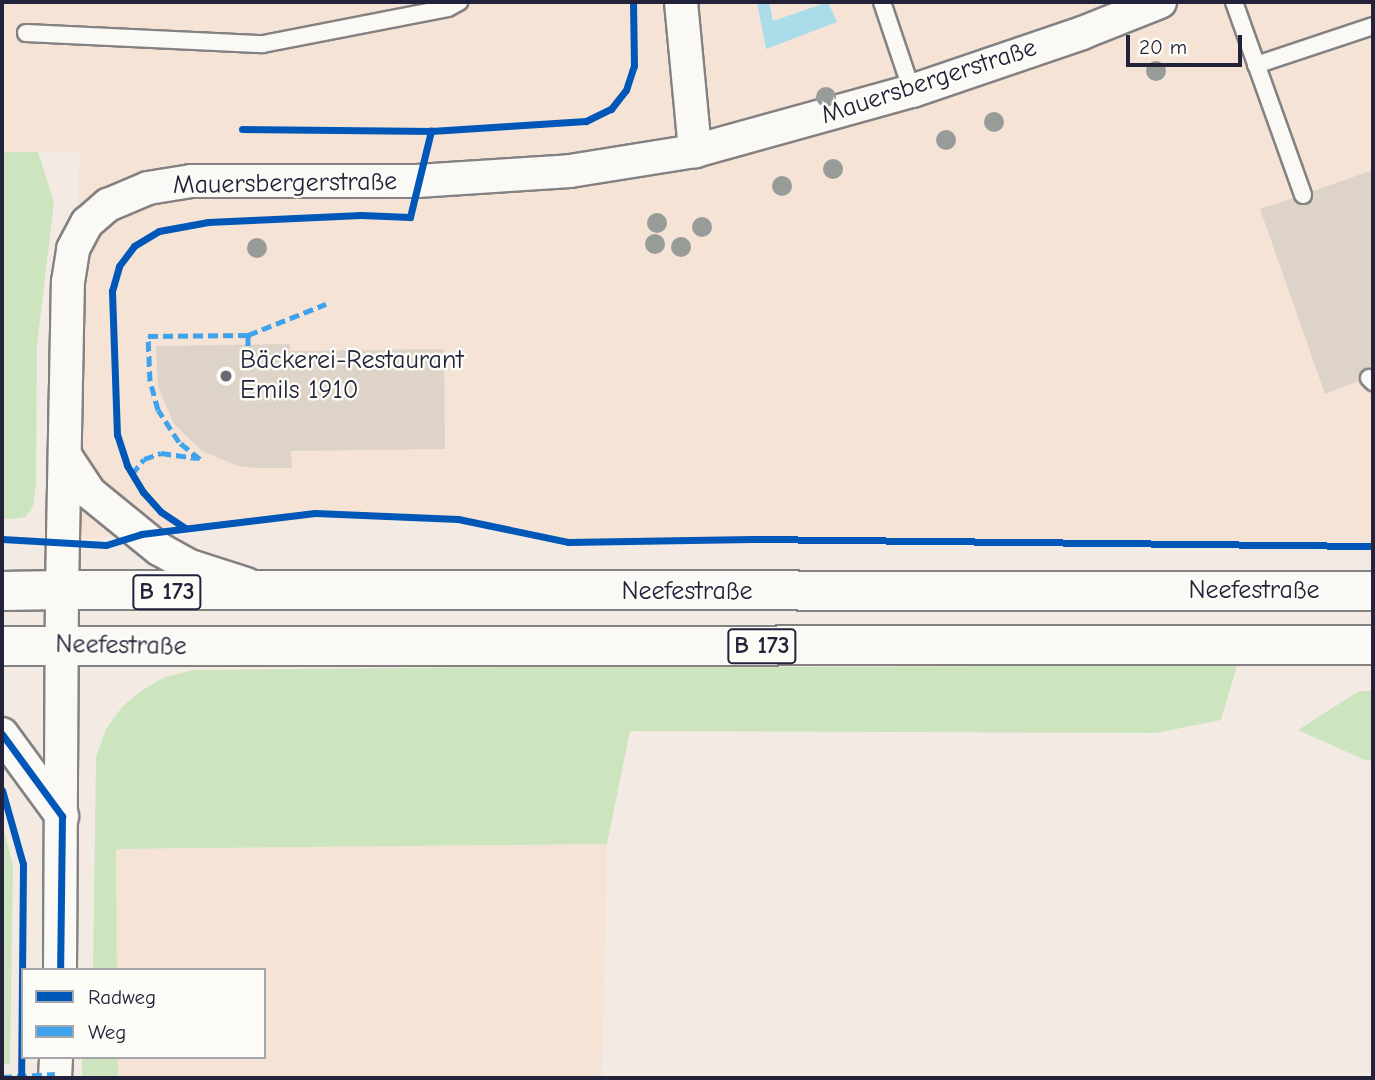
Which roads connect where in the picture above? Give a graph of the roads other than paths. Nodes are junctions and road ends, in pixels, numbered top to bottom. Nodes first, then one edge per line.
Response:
1 (459, 2) edge
2 (681, 2) edge
3 (882, 2) edge
4 (1160, 2) edge
5 (1234, 2) edge
6 (1373, 26) edge
7 (26, 33) dead end
8 (1256, 65) junction
9 (912, 91) junction
10 (695, 151) junction
11 (1303, 195) dead end
12 (66, 457) junction
13 (62, 590) junction
14 (2, 591) edge
15 (1373, 591) edge
16 (271, 592) junction
17 (1373, 645) edge
18 (2, 646) edge
19 (62, 646) junction
20 (2, 734) edge
21 (62, 816) junction
22 (60, 968) edge
23 (56, 1059) edge
24 (55, 1078) edge

1 - 7 lane
2 - 10 street
3 - 9 lane
4 - 9 street, Mauersbergerstraße
5 - 8 lane
6 - 8 lane
8 - 11 lane
9 - 10 street, Mauersbergerstraße
10 - 12 street, Mauersbergerstraße
12 - 13 street, Mauersbergerstraße
12 - 16 street
13 - 14 main road, Neefestraße / B 173
13 - 16 main road, Neefestraße / B 173
13 - 19 street, Mauersbergerstraße
15 - 16 main road, Neefestraße / B 173
17 - 19 main road, Neefestraße / B 173
18 - 19 main road, Neefestraße / B 173
19 - 21 street, Mauersbergerstraße
20 - 21 street
21 - 22 street, Mauersbergerstraße
23 - 24 street

